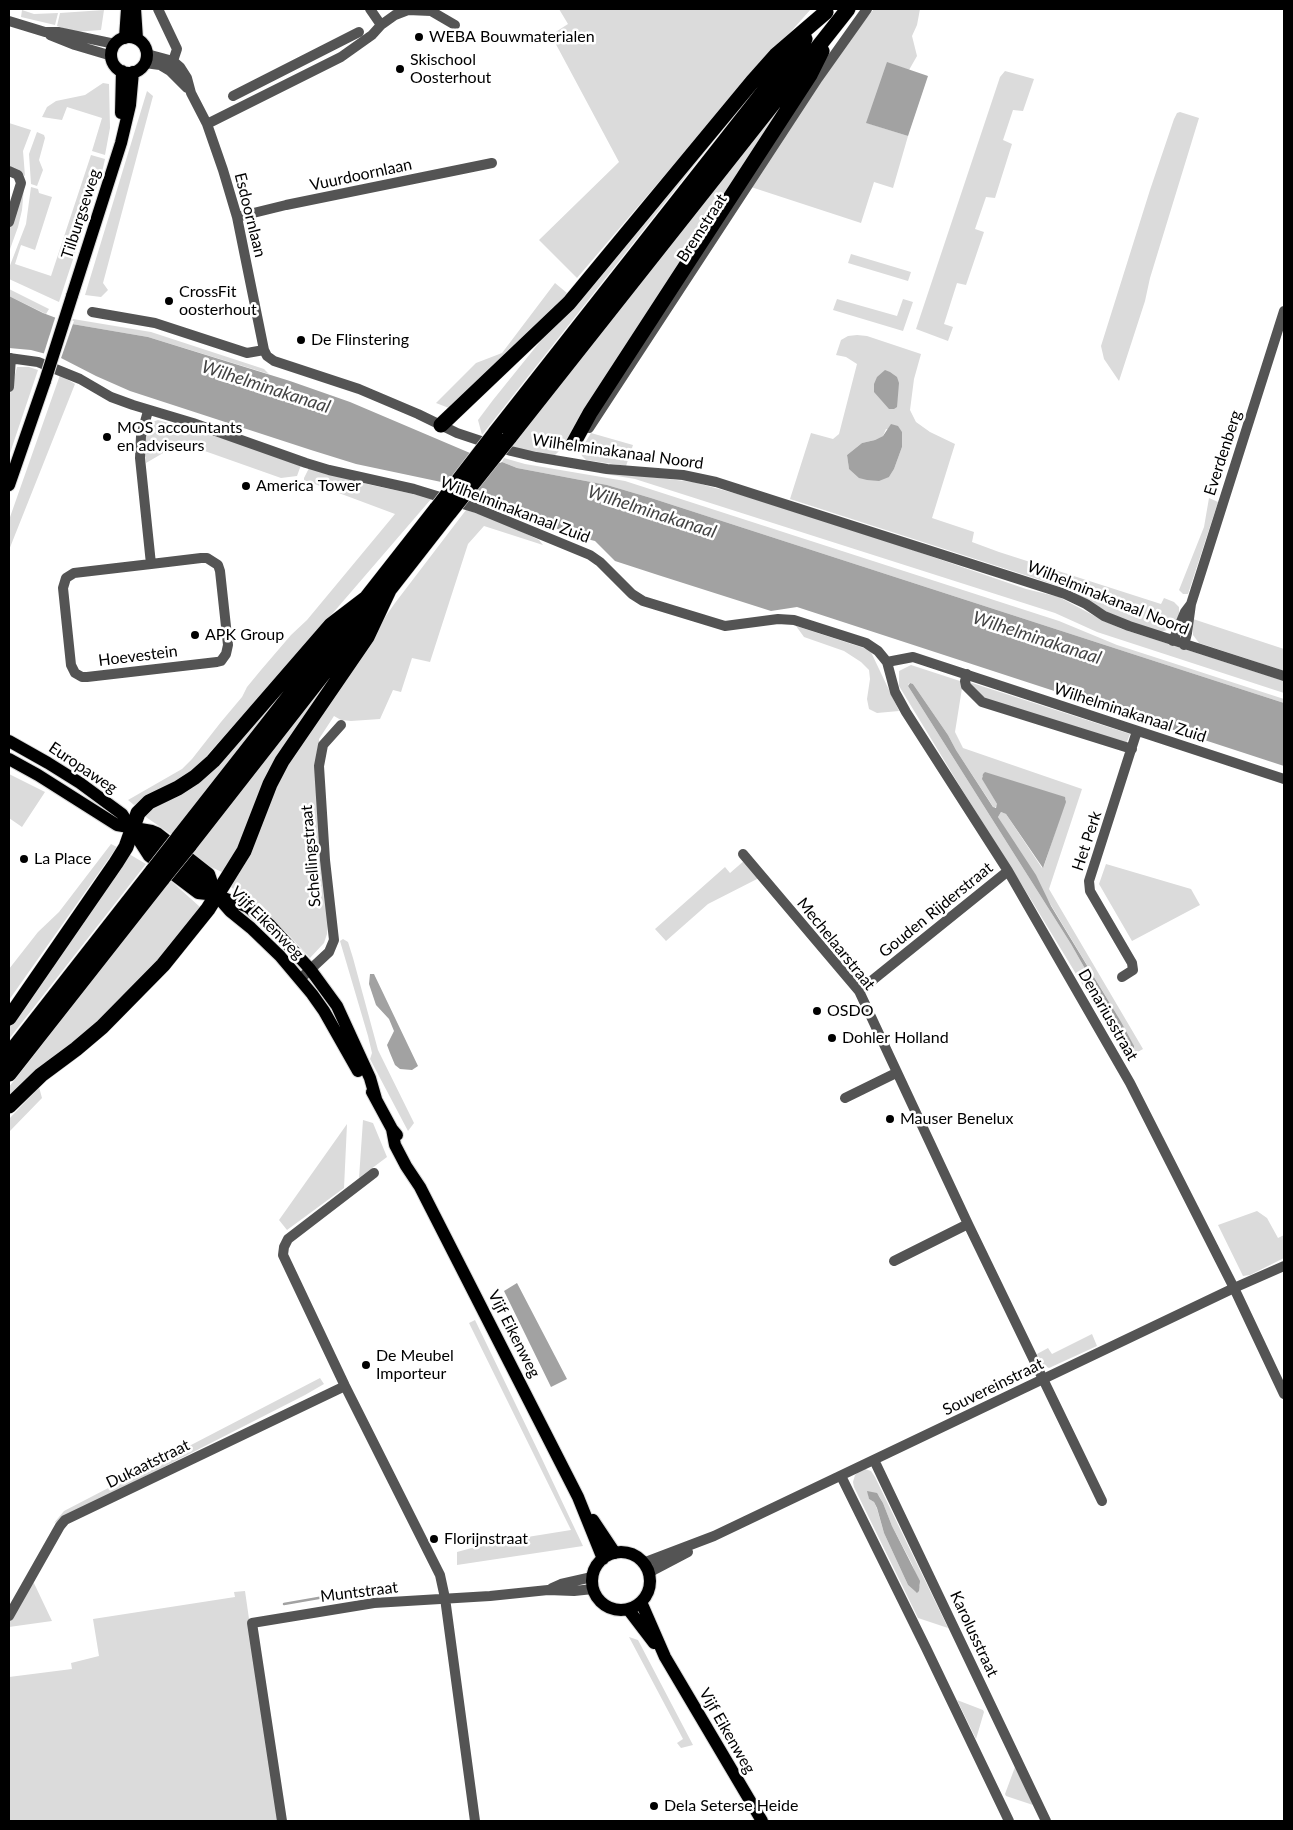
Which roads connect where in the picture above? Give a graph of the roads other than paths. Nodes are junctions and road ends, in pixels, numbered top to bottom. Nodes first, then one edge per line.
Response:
1 (127, 9) edge
2 (135, 9) edge
3 (158, 9) edge
4 (370, 9) edge
5 (848, 9) edge
6 (867, 9) edge
7 (830, 15) edge
8 (9, 21) edge
9 (381, 24) junction
10 (455, 26) dead end
11 (359, 32) dead end
12 (345, 39) junction
13 (122, 44) junction
14 (350, 52) junction
15 (146, 58) junction
16 (173, 61) junction
17 (127, 72) junction
18 (245, 90) junction
19 (192, 93) junction
20 (233, 96) dead end
21 (250, 103) junction
22 (207, 124) junction
23 (492, 163) dead end
24 (9, 171) edge
25 (237, 217) junction
26 (9, 222) edge
27 (1284, 311) edge
28 (92, 312) dead end
29 (264, 350) junction
30 (10, 358) edge
31 (9, 386) edge
32 (148, 411) junction
33 (441, 425) junction
34 (573, 444) junction
35 (571, 463) junction
36 (9, 485) edge
37 (443, 510) junction
38 (151, 564) junction
39 (390, 588) junction
40 (364, 600) junction
41 (1191, 604) junction
42 (1173, 641) junction
43 (1184, 644) junction
44 (887, 662) junction
45 (967, 674) junction
46 (1284, 676) edge
47 (341, 725) dead end
48 (1137, 731) junction
49 (9, 742) edge
50 (1132, 749) junction
51 (9, 759) edge
52 (1284, 779) edge
53 (133, 829) junction
54 (184, 842) junction
55 (743, 854) dead end
56 (1008, 871) junction
57 (158, 874) junction
58 (216, 895) junction
59 (310, 969) junction
60 (1122, 977) dead end
61 (300, 979) junction
62 (859, 991) junction
63 (9, 1018) edge
64 (9, 1054) edge
65 (896, 1073) junction
66 (9, 1074) edge
67 (845, 1098) dead end
68 (376, 1099) junction
69 (9, 1106) edge
70 (374, 1173) dead end
71 (968, 1224) junction
72 (894, 1261) dead end
73 (1284, 1266) edge
74 (1234, 1288) junction
75 (1043, 1380) junction
76 (344, 1386) junction
77 (1284, 1394) edge
78 (874, 1460) junction
79 (841, 1476) junction
80 (578, 1497) junction
81 (1102, 1502) dead end
82 (615, 1553) junction
83 (602, 1559) junction
84 (646, 1568) junction
85 (592, 1583) junction
86 (445, 1598) junction
87 (641, 1602) junction
88 (628, 1609) junction
89 (9, 1616) edge
90 (665, 1657) junction
91 (282, 1821) edge
92 (475, 1821) edge
93 (762, 1821) edge
94 (1009, 1821) edge
95 (1046, 1821) edge

1 - 13 main road
2 - 13 main road
3 - 16 street
4 - 9 street
5 - 7 highway
6 - 34 street, Bremstraat
7 - 33 highway
7 - 34 highway
7 - 37 highway, bridge
8 - 13 street
9 - 10 street
9 - 14 street
11 - 12 street
12 - 14 street
12 - 18 street
13 - 15 main road
13 - 17 main road
14 - 21 street
15 - 16 street
15 - 17 main road
15 - 19 street, Esdoornlaan
16 - 19 street, Esdoornlaan
17 - 36 main road, Tilburgseweg, bridge
18 - 20 street
18 - 21 street
19 - 22 street, Esdoornlaan
21 - 22 street
22 - 25 street, Esdoornlaan
23 - 25 street, Vuurdoornlaan
24 - 26 street
25 - 29 street, Esdoornlaan
27 - 41 street, Everdenberg
28 - 29 street
29 - 33 street, Wilhelminakanaal Noord
30 - 31 street
30 - 32 street, Wilhelminakanaal Zuid
32 - 38 street
32 - 44 street, Wilhelminakanaal Zuid
33 - 35 street, Wilhelminakanaal Noord
34 - 35 street
35 - 42 street, Wilhelminakanaal Noord
37 - 39 highway
37 - 40 highway
38 - 38 street, Hoevestein
39 - 54 highway
39 - 58 highway
40 - 53 highway
40 - 54 highway
41 - 42 street, Everdenberg
41 - 43 street, Everdenberg
42 - 43 street, Wilhelminakanaal Noord
43 - 46 street, Wilhelminakanaal Noord
44 - 45 street, Wilhelminakanaal Zuid
44 - 56 street, Denariusstraat
45 - 48 street, Wilhelminakanaal Zuid
45 - 50 street, Wilhelminakanaal Zuid
47 - 59 street, Schellingstraat
48 - 50 street, Het Perk
48 - 52 street, Wilhelminakanaal Zuid
49 - 53 main road, Europaweg
50 - 60 street, Het Perk
51 - 53 main road, Europaweg
53 - 58 main road, Europaweg
53 - 58 main road, Europaweg
53 - 63 highway
54 - 57 highway, bridge
55 - 62 street, Mechelaarstraat
56 - 62 street, Gouden Rijderstraat
56 - 74 street, Denariusstraat
57 - 64 highway
57 - 66 highway
58 - 59 main road, Vijf Eikenweg
58 - 61 main road, Vijf Eikenweg
58 - 69 highway
59 - 61 street, Schellingstraat
59 - 68 main road, Vijf Eikenweg
61 - 68 main road, Vijf Eikenweg
62 - 65 street, Mechelaarstraat
65 - 67 street
65 - 71 street, Mechelaarstraat
68 - 80 main road, Vijf Eikenweg
70 - 76 street
71 - 72 street
71 - 75 street, Mechelaarstraat
73 - 74 street, Souvereinstraat
74 - 75 street, Souvereinstraat
74 - 77 street, Denariusstraat
75 - 78 street, Souvereinstraat
75 - 81 street, Mechelaarstraat
76 - 86 street
76 - 89 street, Dukaatstraat
78 - 79 street, Souvereinstraat
78 - 95 street, Karolusstraat
79 - 84 street, Souvereinstraat
79 - 94 street
80 - 82 main road, Vijf Eikenweg
80 - 83 main road, Vijf Eikenweg
82 - 83 main road
82 - 84 main road
83 - 85 main road
84 - 87 main road
85 - 86 street
85 - 88 main road
86 - 91 street, Muntstraat
86 - 92 street
87 - 88 main road
87 - 90 main road, Vijf Eikenweg
88 - 90 main road, Vijf Eikenweg
90 - 93 main road, Vijf Eikenweg

